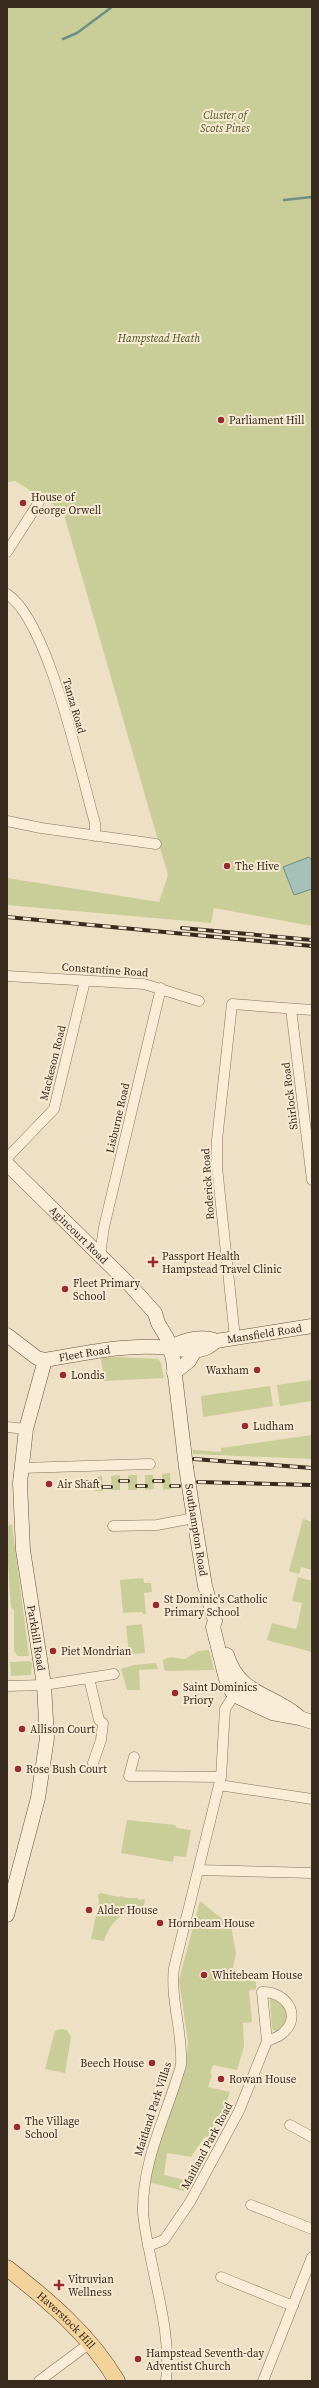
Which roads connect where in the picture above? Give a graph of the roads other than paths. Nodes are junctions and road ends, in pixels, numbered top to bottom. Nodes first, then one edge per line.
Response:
1 (39, 502) dead end
2 (7, 552) edge
3 (7, 594) edge
4 (7, 821) edge
5 (95, 836) junction
6 (156, 844) dead end
7 (7, 976) edge
8 (85, 981) junction
9 (161, 988) junction
10 (199, 1001) dead end
11 (291, 1009) junction
12 (312, 1010) edge
13 (7, 1158) edge
14 (7, 1164) edge
15 (312, 1180) edge
16 (100, 1255) junction
17 (158, 1323) junction
18 (312, 1326) edge
19 (7, 1335) edge
20 (234, 1338) junction
21 (216, 1341) junction
22 (154, 1348) junction
23 (170, 1348) junction
24 (194, 1352) junction
25 (45, 1360) junction
26 (174, 1373) junction
27 (7, 1427) edge
28 (26, 1429) junction
29 (150, 1464) dead end
30 (22, 1468) junction
31 (194, 1518) junction
32 (113, 1526) dead end
33 (219, 1628) junction
34 (114, 1674) dead end
35 (89, 1678) junction
36 (44, 1685) junction
37 (7, 1686) edge
38 (234, 1695) junction
39 (306, 1720) edge
40 (134, 1757) dead end
41 (93, 1763) dead end
42 (220, 1781) junction
43 (312, 1799) edge
44 (199, 1870) junction
45 (312, 1873) edge
46 (7, 1915) edge
47 (267, 2041) junction
48 (290, 2125) dead end
49 (312, 2137) edge
50 (251, 2205) dead end
51 (312, 2229) edge
52 (148, 2246) junction
53 (312, 2260) edge
54 (7, 2268) edge
55 (221, 2277) dead end
56 (293, 2306) junction
57 (90, 2343) junction
58 (39, 2381) edge
59 (118, 2381) edge
60 (166, 2381) edge
61 (263, 2381) edge

1 - 2 street
3 - 5 street, Tanza Road
4 - 5 street
5 - 6 street
7 - 8 street, Constantine Road
8 - 9 street, Constantine Road
8 - 13 street, Mackeson Road
9 - 10 street, Constantine Road
9 - 16 street, Lisburne Road
11 - 12 street
11 - 15 street, Shirlock Road
11 - 20 street, Roderick Road
14 - 16 main road, Agincourt Road
16 - 17 main road, Agincourt Road
17 - 22 main road
17 - 23 main road, Agincourt Road
18 - 20 main road, Mansfield Road
19 - 25 main road, Fleet Road
20 - 21 main road, Mansfield Road
21 - 23 main road, Mansfield Road
21 - 24 main road, Mansfield Road
22 - 23 main road, Fleet Road
22 - 25 main road, Fleet Road
23 - 24 main road, Mansfield Road
23 - 26 main road, Southampton Road
24 - 26 main road
25 - 28 main road, Parkhill Road
26 - 31 main road, Southampton Road, bridge
27 - 28 street
28 - 30 main road, Parkhill Road
29 - 30 street
30 - 36 main road, Parkhill Road
31 - 32 street
31 - 33 main road, Southampton Road
33 - 38 main road, Southampton Road
33 - 39 main road
34 - 35 street
35 - 36 street
35 - 41 street
36 - 37 street
36 - 46 main road, Parkhill Road
38 - 39 main road
38 - 42 street
40 - 42 street
42 - 43 street
42 - 44 street
44 - 45 street
44 - 52 street, Maitland Park Villas
47 - 47 street, Maitland Park Road
47 - 52 street, Maitland Park Road
48 - 49 street
50 - 51 street
52 - 60 street, Maitland Park Villas
53 - 56 street
54 - 57 main road, Haverstock Hill
55 - 56 street
56 - 61 street
57 - 58 street
57 - 59 main road, Haverstock Hill

